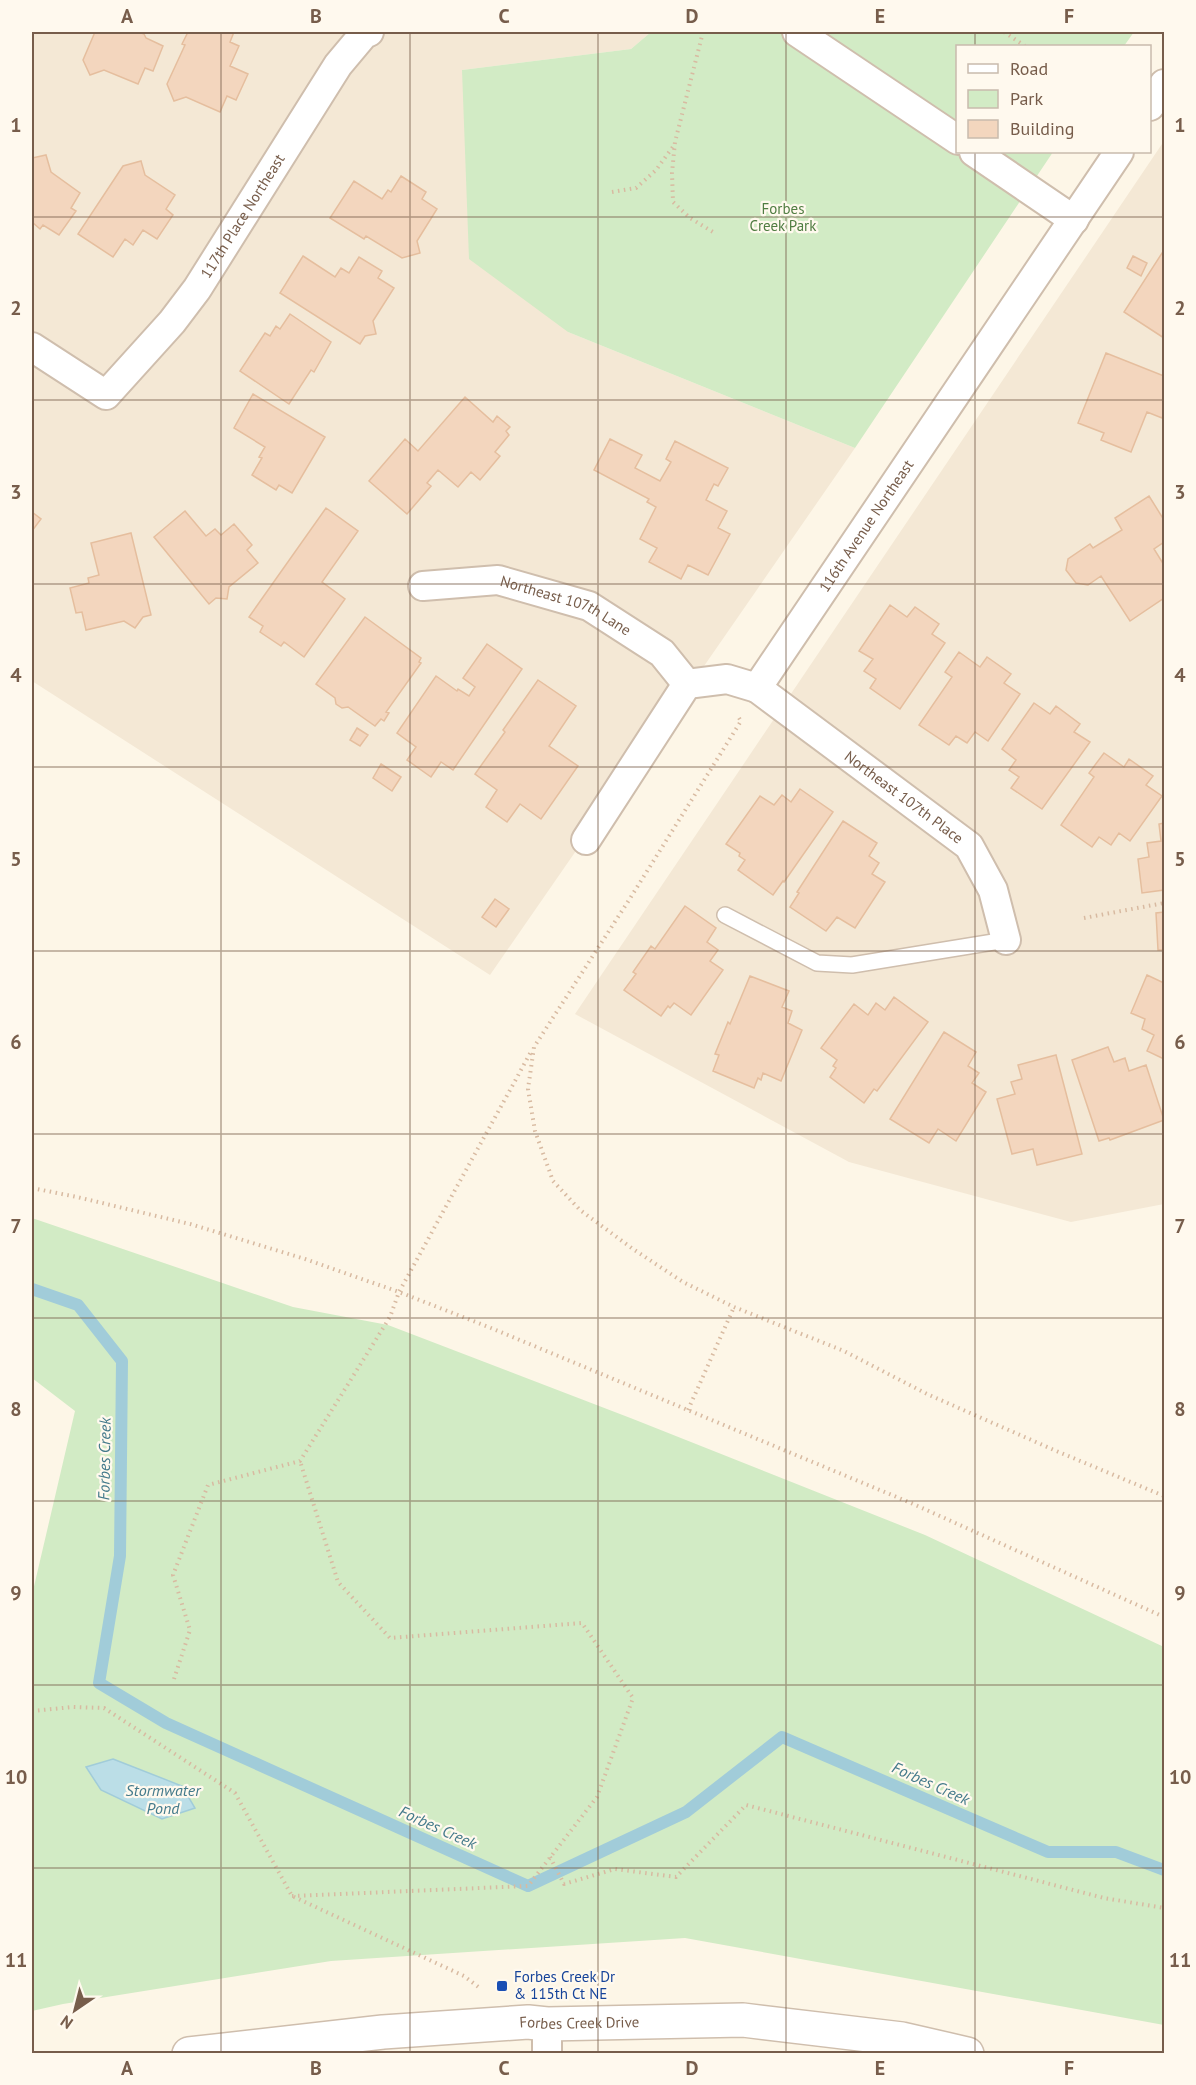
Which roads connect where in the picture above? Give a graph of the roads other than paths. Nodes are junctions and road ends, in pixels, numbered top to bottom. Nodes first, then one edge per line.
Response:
1 (369, 32) edge
2 (797, 32) edge
3 (1164, 84) edge
4 (1151, 103) edge
5 (956, 139) edge
6 (975, 153) edge
7 (1118, 153) edge
8 (1074, 220) junction
9 (32, 348) edge
10 (423, 586) dead end
11 (687, 684) junction
12 (757, 688) junction
13 (586, 840) dead end
14 (725, 915) dead end
15 (1006, 940) joint
16 (547, 2039) edge
17 (189, 2054) edge
18 (967, 2054) edge

1 - 9 street, 117th Place Northeast
2 - 5 street
3 - 4 street
6 - 8 street
7 - 8 street, 116th Avenue Northeast
8 - 12 street, 116th Avenue Northeast
10 - 11 street, Northeast 107th Lane
11 - 12 street
11 - 13 street
12 - 15 street, Northeast 107th Place
14 - 15 lane
16 - 17 street, Forbes Creek Drive
16 - 18 street, Forbes Creek Drive

